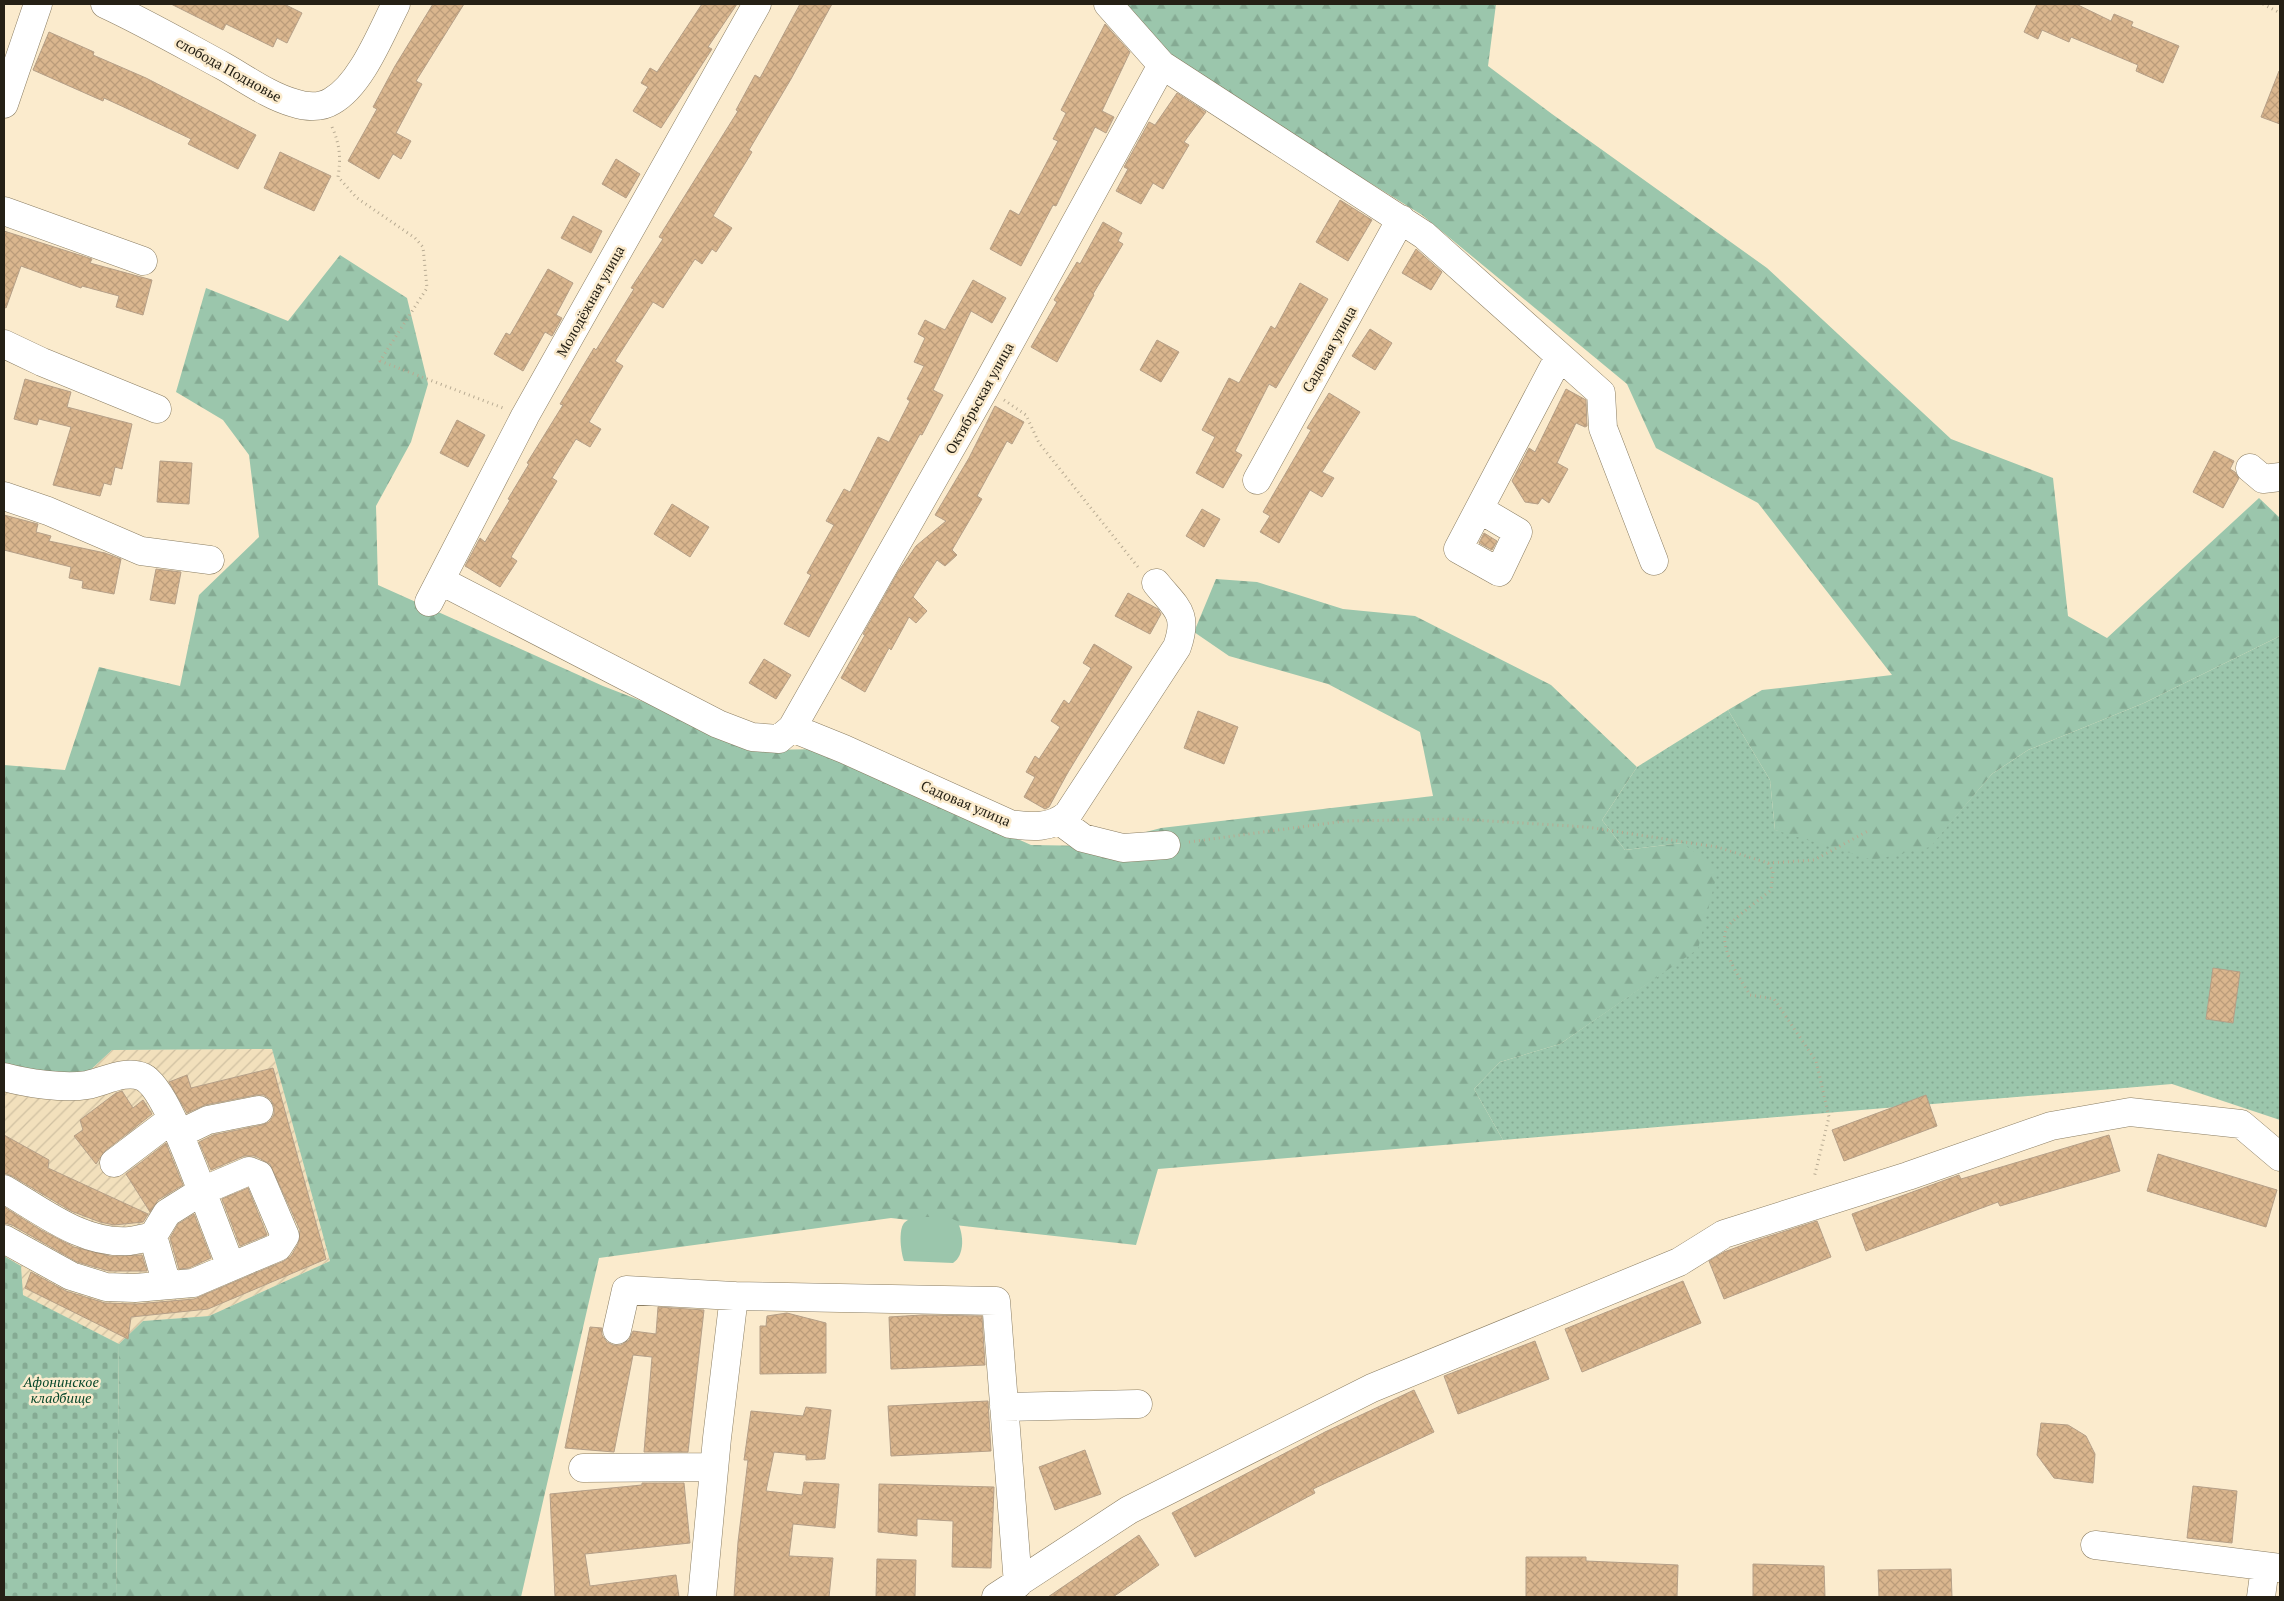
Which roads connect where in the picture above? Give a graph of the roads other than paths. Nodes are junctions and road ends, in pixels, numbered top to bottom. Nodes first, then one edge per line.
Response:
1 (36, 4) edge
2 (105, 4) edge
3 (396, 4) edge
4 (757, 4) edge
5 (1108, 4) edge
6 (1162, 65) junction
7 (4, 104) edge
8 (4, 211) edge
9 (1401, 219) junction
10 (143, 262) dead end
11 (4, 344) edge
12 (1559, 357) junction
13 (157, 409) dead end
14 (2250, 468) dead end
15 (2280, 477) edge
16 (1257, 480) dead end
17 (4, 496) edge
18 (1479, 509) dead end
19 (210, 560) dead end
20 (1654, 561) dead end
21 (1156, 583) road end
22 (792, 728) junction
23 (1060, 821) junction
24 (1166, 845) road end
25 (4, 1077) edge
26 (259, 1110) dead end
27 (175, 1127) junction
28 (2280, 1157) edge
29 (114, 1163) dead end
30 (4, 1189) edge
31 (202, 1191) junction
32 (153, 1236) junction
33 (4, 1239) edge
34 (231, 1267) junction
35 (167, 1285) junction
36 (734, 1296) junction
37 (616, 1330) dead end
38 (1138, 1404) dead end
39 (1004, 1408) junction
40 (714, 1467) junction
41 (583, 1468) dead end
42 (2094, 1545) dead end
43 (2273, 1567) edge
44 (1006, 1591) edge
45 (702, 1597) edge
46 (2262, 1597) edge

1 - 7 street
2 - 3 street, слобода Подновье
4 - 22 street, Молодёжная улица
5 - 6 street
6 - 9 street
6 - 22 street, Октябрьская улица
8 - 10 street
9 - 12 street
9 - 16 street, Садовая улица
11 - 13 street
12 - 18 street
12 - 20 street
14 - 15 street
17 - 19 street
21 - 23 street
22 - 23 street, Садовая улица
23 - 24 street
25 - 27 street
26 - 27 street
27 - 29 street
27 - 31 street
28 - 44 street
30 - 32 street
31 - 32 street
31 - 34 street
31 - 34 street
32 - 35 street
33 - 35 street
34 - 35 street
36 - 37 street
36 - 39 street
36 - 40 street
38 - 39 street
39 - 44 street
40 - 41 street
40 - 45 street
42 - 43 street
43 - 46 street

